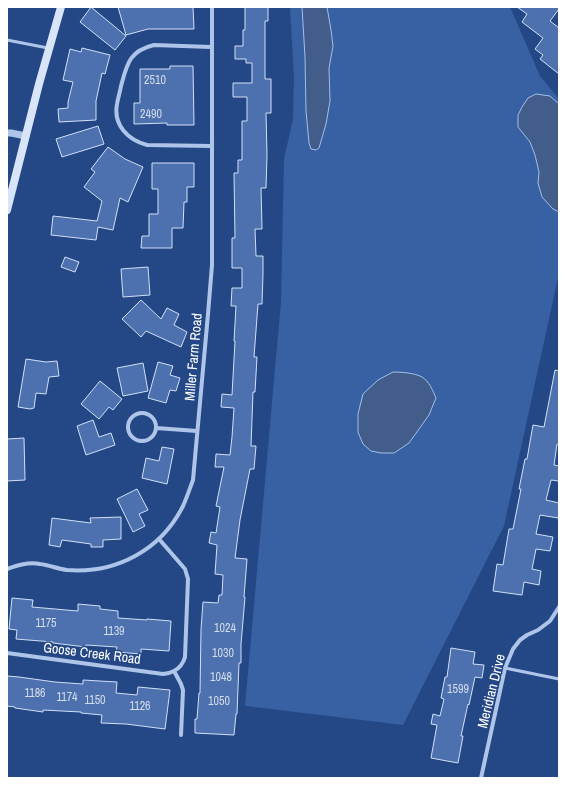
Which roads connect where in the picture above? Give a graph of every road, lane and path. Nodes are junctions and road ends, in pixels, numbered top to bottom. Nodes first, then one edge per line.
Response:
1 (61, 7) edge
2 (212, 7) edge
3 (7, 40) edge
4 (211, 47) junction
5 (49, 48) junction
6 (7, 132) edge
7 (26, 136) junction
8 (212, 146) junction
9 (7, 210) edge
10 (156, 428) junction
11 (197, 431) junction
12 (159, 539) junction
13 (7, 569) edge
14 (559, 607) edge
15 (7, 653) edge
16 (505, 668) junction
17 (174, 671) junction
18 (559, 679) edge
19 (180, 735) dead end
20 (482, 777) edge

1 - 5 main road
2 - 4 street, Miller Farm Road
3 - 5 lane
4 - 8 street, Miller Farm Road
4 - 8 street
5 - 7 main road
6 - 7 street
7 - 9 main road
8 - 11 street, Miller Farm Road
10 - 10 street
10 - 11 street
11 - 12 street, Miller Farm Road
12 - 13 street, Miller Farm Road
12 - 17 street
14 - 16 street, Meridian Drive
15 - 17 street, Goose Creek Road
16 - 18 lane
16 - 20 street, Meridian Drive
17 - 19 street

